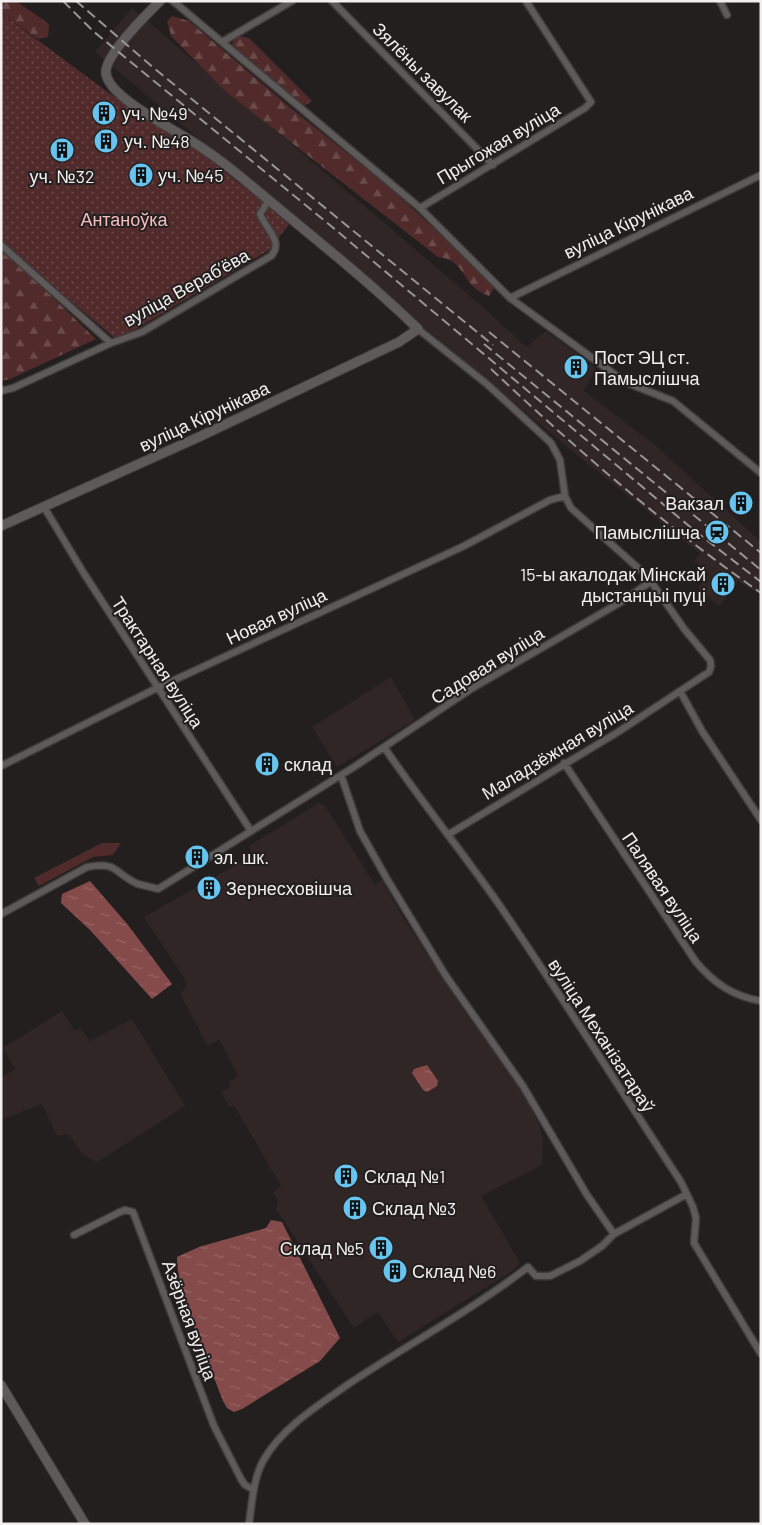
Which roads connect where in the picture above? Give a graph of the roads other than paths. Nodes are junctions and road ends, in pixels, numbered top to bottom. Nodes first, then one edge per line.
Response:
1 (160, 1) edge
2 (173, 1) edge
3 (292, 1) edge
4 (332, 1) edge
5 (526, 1) edge
6 (720, 1) edge
7 (727, 15) dead end
8 (222, 42) junction
9 (493, 164) junction
10 (761, 174) edge
11 (269, 200) junction
12 (420, 208) junction
13 (1, 246) edge
14 (510, 298) junction
15 (418, 329) junction
16 (111, 343) junction
17 (1, 391) edge
18 (761, 473) edge
19 (565, 496) junction
20 (44, 507) junction
21 (1, 526) edge
22 (650, 582) junction
23 (157, 688) junction
24 (680, 691) junction
25 (384, 747) junction
26 (564, 763) junction
27 (1, 766) edge
28 (341, 775) junction
29 (761, 820) edge
30 (251, 831) junction
31 (449, 834) junction
32 (1, 914) edge
33 (761, 1001) edge
34 (686, 1194) junction
35 (614, 1234) junction
36 (74, 1235) dead end
37 (761, 1354) edge
38 (1, 1385) edge
39 (254, 1490) junction
40 (85, 1524) edge
41 (248, 1524) edge

1 - 11 street
2 - 8 street
3 - 8 street
4 - 9 street, Зялёны завулак
5 - 9 street, Прыгожая вуліца
6 - 7 street
8 - 12 street
9 - 12 street, Прыгожая вуліца
10 - 14 street, вуліца Кірунікава
11 - 15 street
11 - 16 street, вуліца Верабʼёва
12 - 14 street
13 - 16 street
14 - 18 street
15 - 19 street
15 - 20 street, вуліца Кірунікава
16 - 17 street, вуліца Верабʼёва
19 - 22 street
19 - 23 street, Новая вуліца
20 - 21 street, вуліца Кірунікава
20 - 23 street, Трактарная вуліца
22 - 24 street, Маладзёжная вуліца
22 - 25 street, Садовая вуліца
23 - 27 street, Новая вуліца
23 - 30 street, Трактарная вуліца
24 - 26 street, Маладзёжная вуліца
24 - 29 street
25 - 28 street, Садовая вуліца
25 - 31 street, вуліца Механізатараў
26 - 31 street, Маладзёжная вуліца
26 - 33 street, Палявая вуліца
28 - 30 street, Садовая вуліца
28 - 35 street
30 - 32 street, Садовая вуліца
31 - 34 street, вуліца Механізатараў
34 - 35 street
34 - 37 street, вуліца Механізатараў
35 - 39 street
36 - 39 street, Азёрная вуліца
38 - 40 street
39 - 41 street

